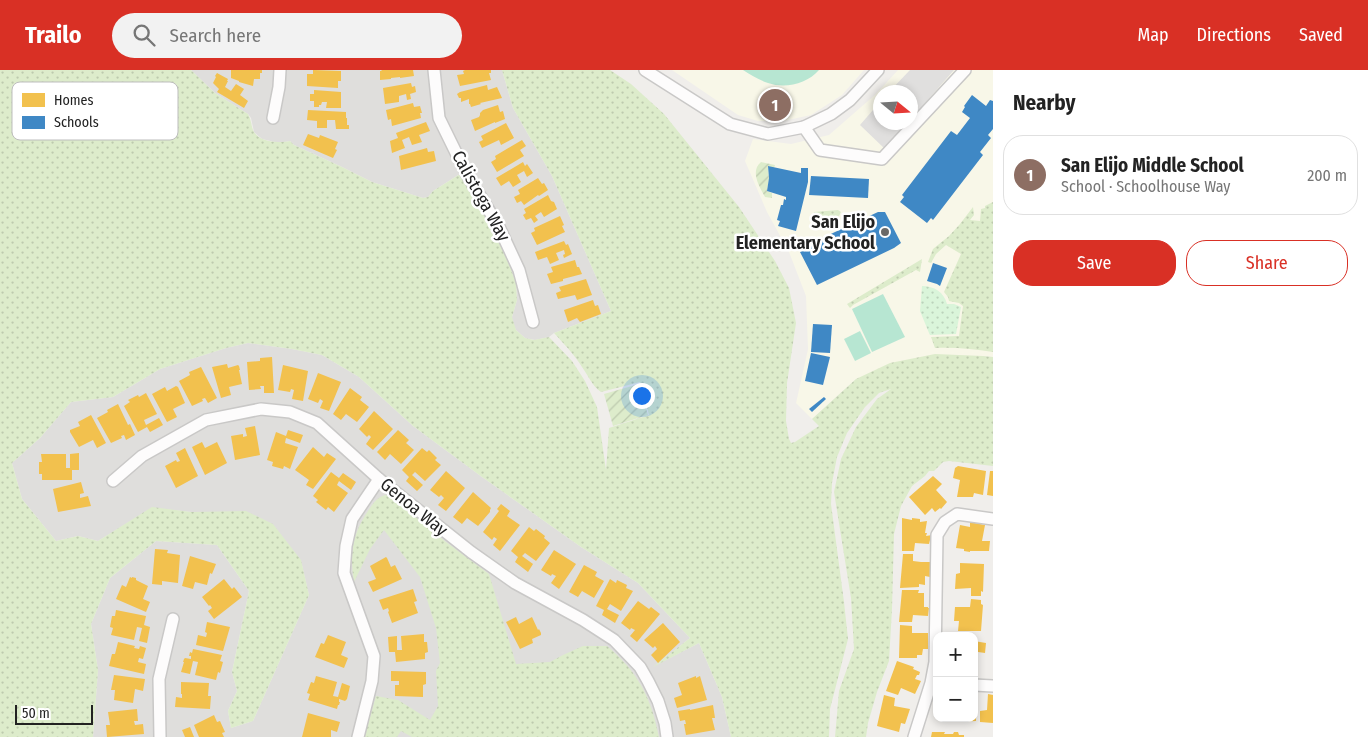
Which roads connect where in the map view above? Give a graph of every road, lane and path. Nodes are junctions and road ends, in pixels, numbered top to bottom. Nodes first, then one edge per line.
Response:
1 (280, 70) edge
2 (434, 70) edge
3 (645, 70) edge
4 (878, 70) edge
5 (966, 70) edge
6 (273, 118) dead end
7 (804, 127) junction
8 (532, 322) dead end
9 (379, 479) junction
10 (113, 481) dead end
11 (993, 519) edge
12 (173, 619) dead end
13 (934, 677) edge
14 (978, 685) edge
15 (933, 686) edge
16 (993, 686) edge
17 (160, 737) edge
18 (358, 737) edge
19 (667, 737) edge
20 (914, 737) edge

1 - 6 street
2 - 8 street, Calistoga Way
3 - 7 street
4 - 7 street
5 - 7 street
9 - 10 street, Genoa Way
9 - 18 street
9 - 19 street, Genoa Way
11 - 13 street
12 - 17 street
14 - 16 street
15 - 20 street

